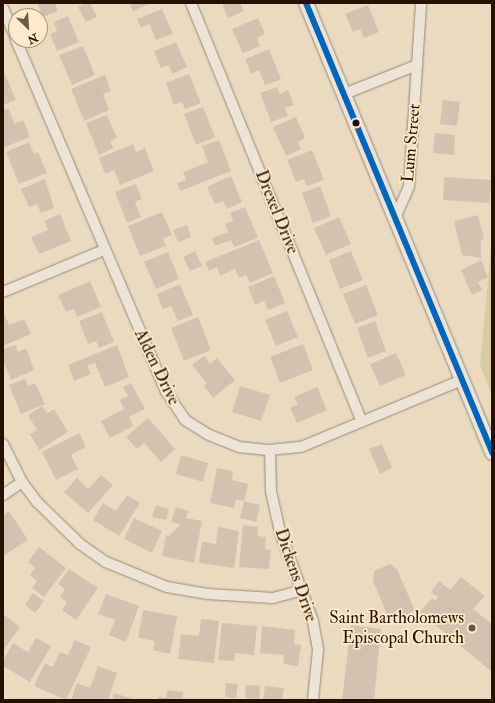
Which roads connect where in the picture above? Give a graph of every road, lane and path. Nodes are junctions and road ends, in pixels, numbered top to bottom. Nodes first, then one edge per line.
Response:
1 (191, 3) edge
2 (306, 3) edge
3 (421, 3) edge
4 (3, 8) edge
5 (8, 20) edge
6 (19, 48) edge
7 (417, 64) junction
8 (344, 94) junction
9 (395, 218) junction
10 (104, 250) junction
11 (3, 292) edge
12 (462, 380) junction
13 (362, 421) junction
14 (3, 444) edge
15 (270, 450) junction
16 (492, 453) edge
17 (22, 482) junction
18 (3, 495) edge
19 (302, 590) junction
20 (313, 700) edge

1 - 13 street, Drexel Drive
2 - 8 main road
3 - 7 street, Lum Street
4 - 5 street, Alden Drive
6 - 10 street, Alden Drive
7 - 8 street
7 - 9 street, Lum Street
8 - 9 main road
9 - 12 main road
10 - 11 street
10 - 15 street, Alden Drive
12 - 13 street, Alden Drive
12 - 16 main road
13 - 15 street, Alden Drive
14 - 17 street
15 - 19 street, Dickens Drive
17 - 18 street
17 - 19 street
19 - 20 street, Dickens Drive

